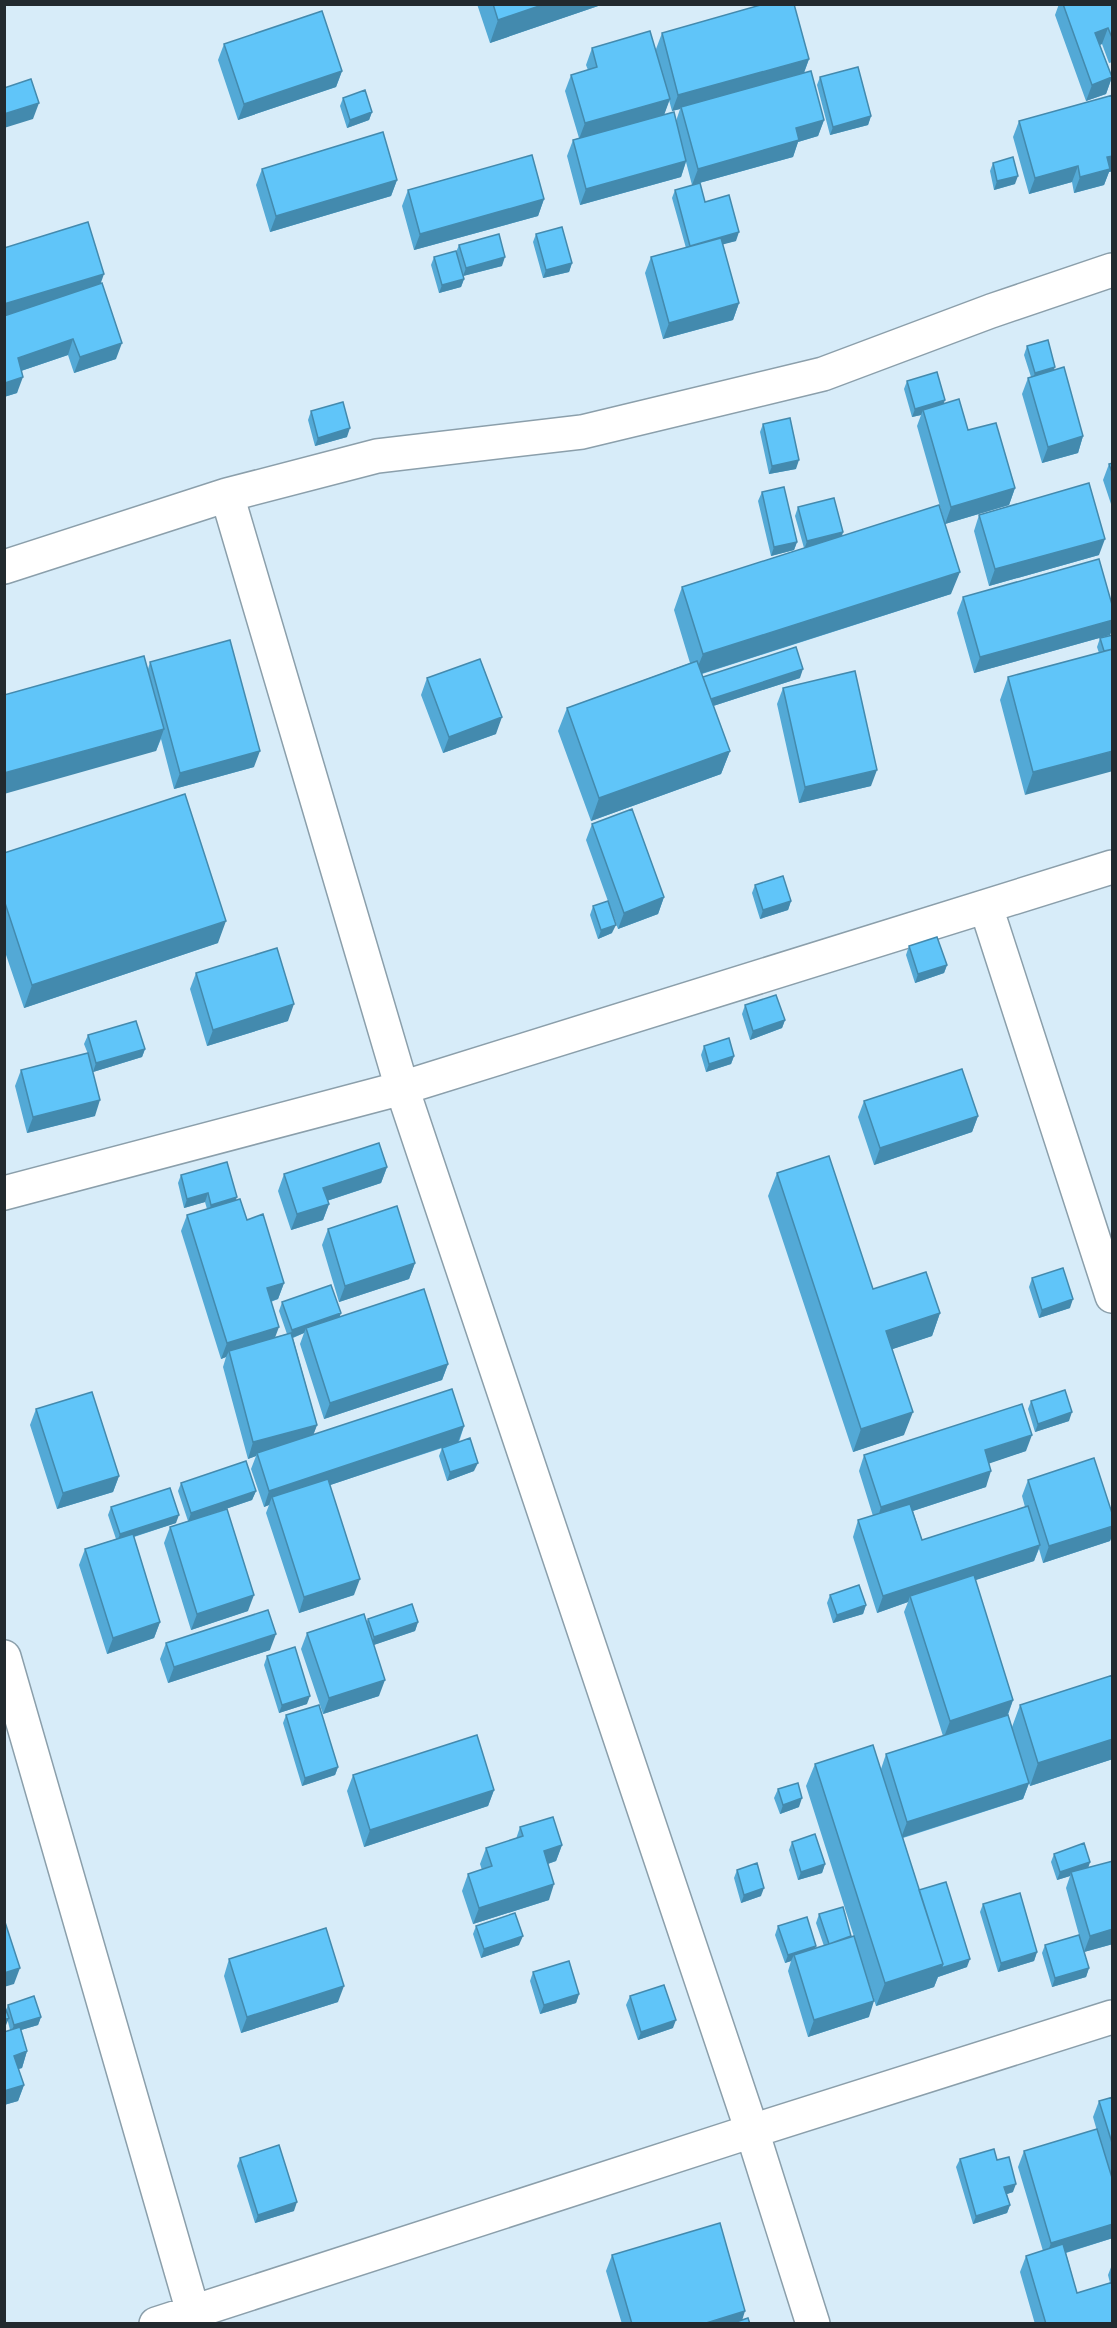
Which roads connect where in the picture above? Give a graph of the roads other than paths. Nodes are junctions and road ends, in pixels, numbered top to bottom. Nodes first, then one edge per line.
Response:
1 (1113, 270) edge
2 (227, 495) junction
3 (4, 567) edge
4 (1113, 867) edge
5 (986, 907) junction
6 (402, 1088) junction
7 (4, 1193) edge
8 (1113, 1296) edge
9 (4, 1657) edge
10 (1113, 2017) edge
11 (752, 2131) junction
12 (193, 2312) junction
13 (156, 2324) edge
14 (813, 2324) edge

1 - 2 street
2 - 3 street
2 - 6 street
4 - 5 street
5 - 6 street
5 - 8 street
6 - 7 street
6 - 11 street
9 - 12 street
10 - 11 street
11 - 12 street
11 - 14 street
12 - 13 street

